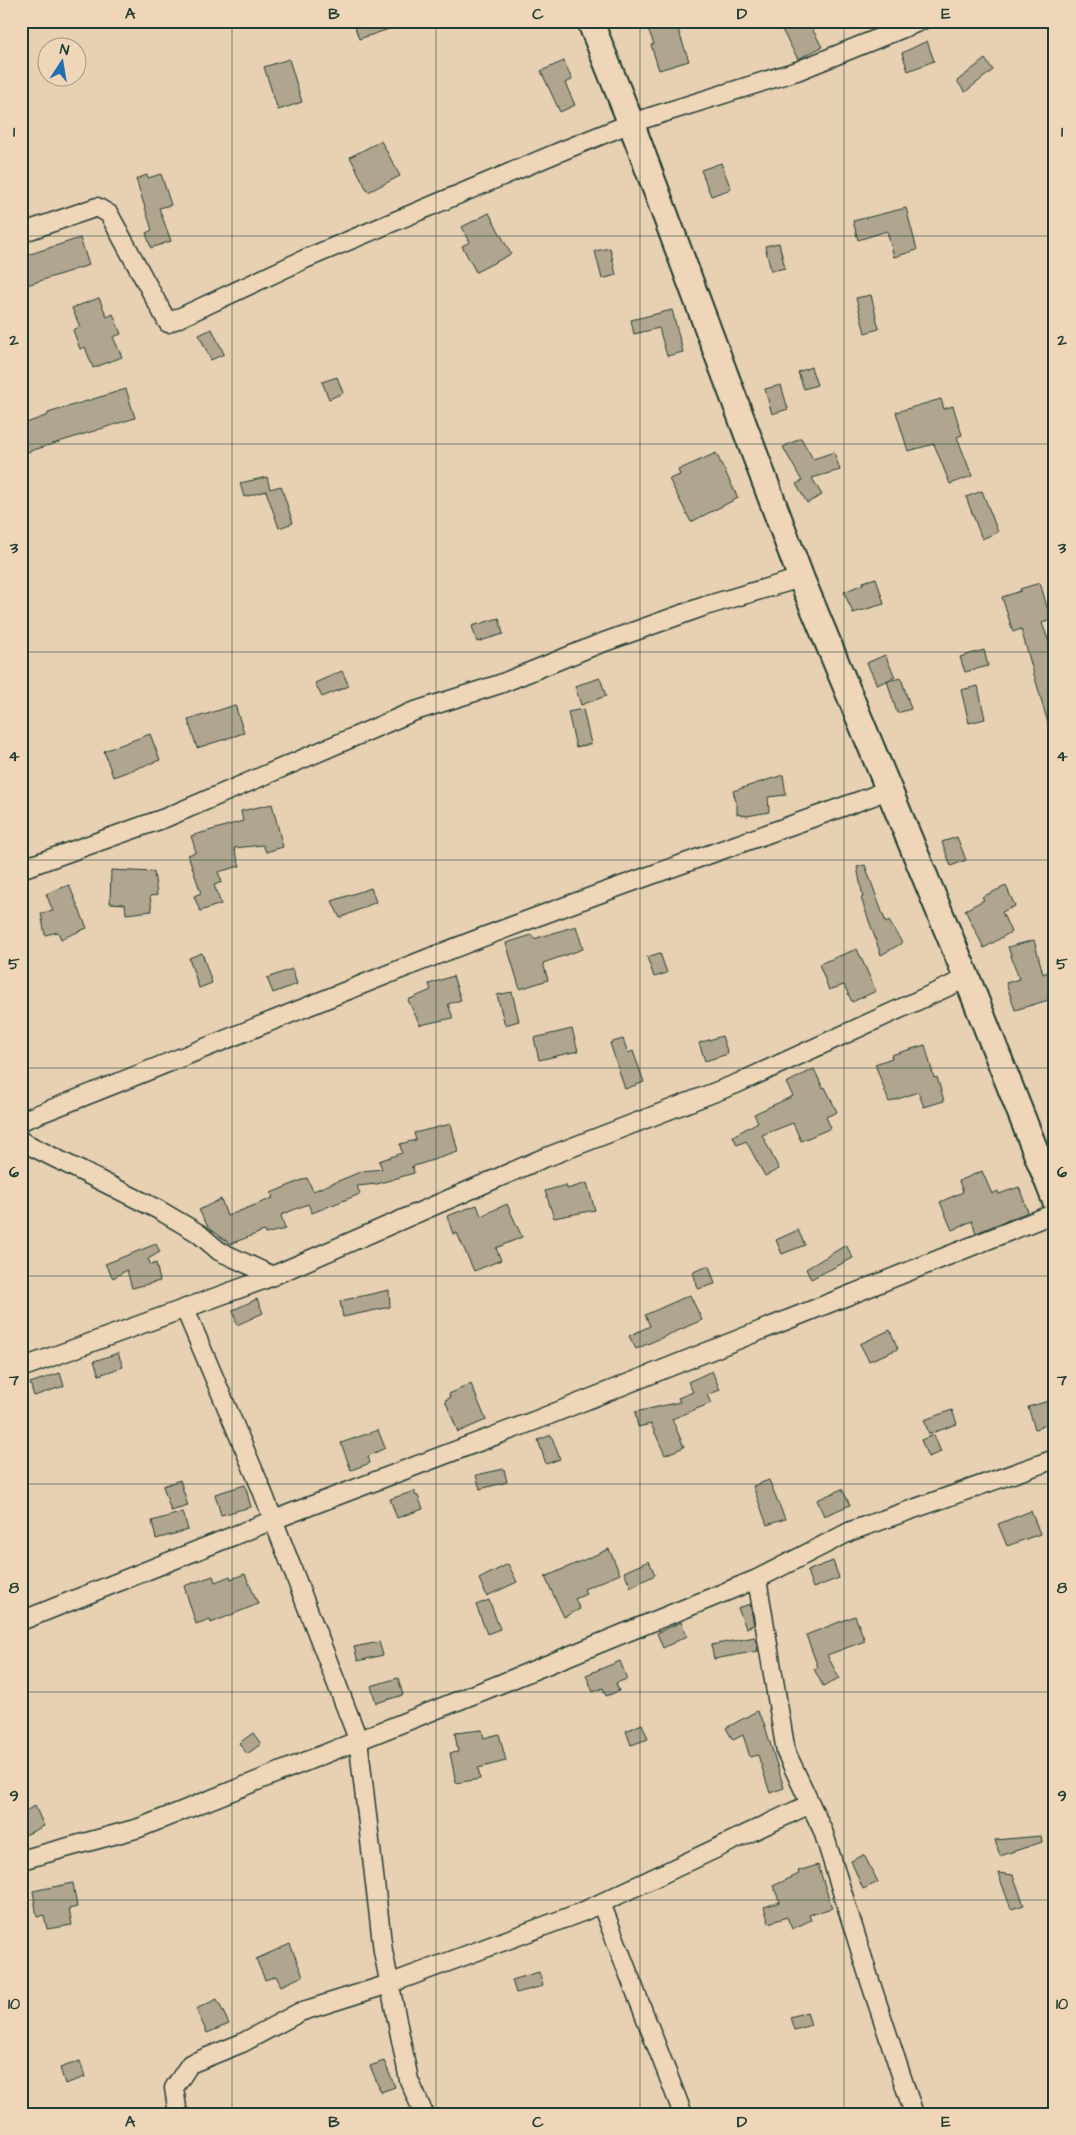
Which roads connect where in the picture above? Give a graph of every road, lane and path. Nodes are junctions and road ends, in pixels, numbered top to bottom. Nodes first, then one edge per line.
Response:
1 (590, 21) edge
2 (921, 21) edge
3 (631, 124) junction
4 (21, 233) edge
5 (801, 578) junction
6 (888, 788) junction
7 (21, 869) edge
8 (967, 978) junction
9 (21, 1121) edge
10 (21, 1141) edge
11 (1055, 1200) edge
12 (1055, 1213) edge
13 (273, 1276) junction
14 (185, 1309) junction
15 (21, 1368) edge
16 (1055, 1459) edge
17 (273, 1520) junction
18 (757, 1578) junction
19 (21, 1620) edge
20 (358, 1739) junction
21 (810, 1804) junction
22 (21, 1860) edge
23 (601, 1903) junction
24 (389, 1984) junction
25 (178, 2114) edge
26 (424, 2114) edge
27 (683, 2114) edge
28 (914, 2114) edge

1 - 3 street
2 - 3 street
3 - 4 street
3 - 5 street
5 - 6 street
5 - 7 street
6 - 8 street
6 - 9 street
8 - 11 street
8 - 13 street
10 - 13 street
12 - 17 street
13 - 14 street
14 - 15 street
14 - 17 street
16 - 18 street
17 - 19 street
17 - 20 street
18 - 20 street
18 - 21 street
20 - 22 street
20 - 24 street
21 - 23 street
21 - 28 street
23 - 24 street
23 - 27 street
24 - 25 street
24 - 26 street

